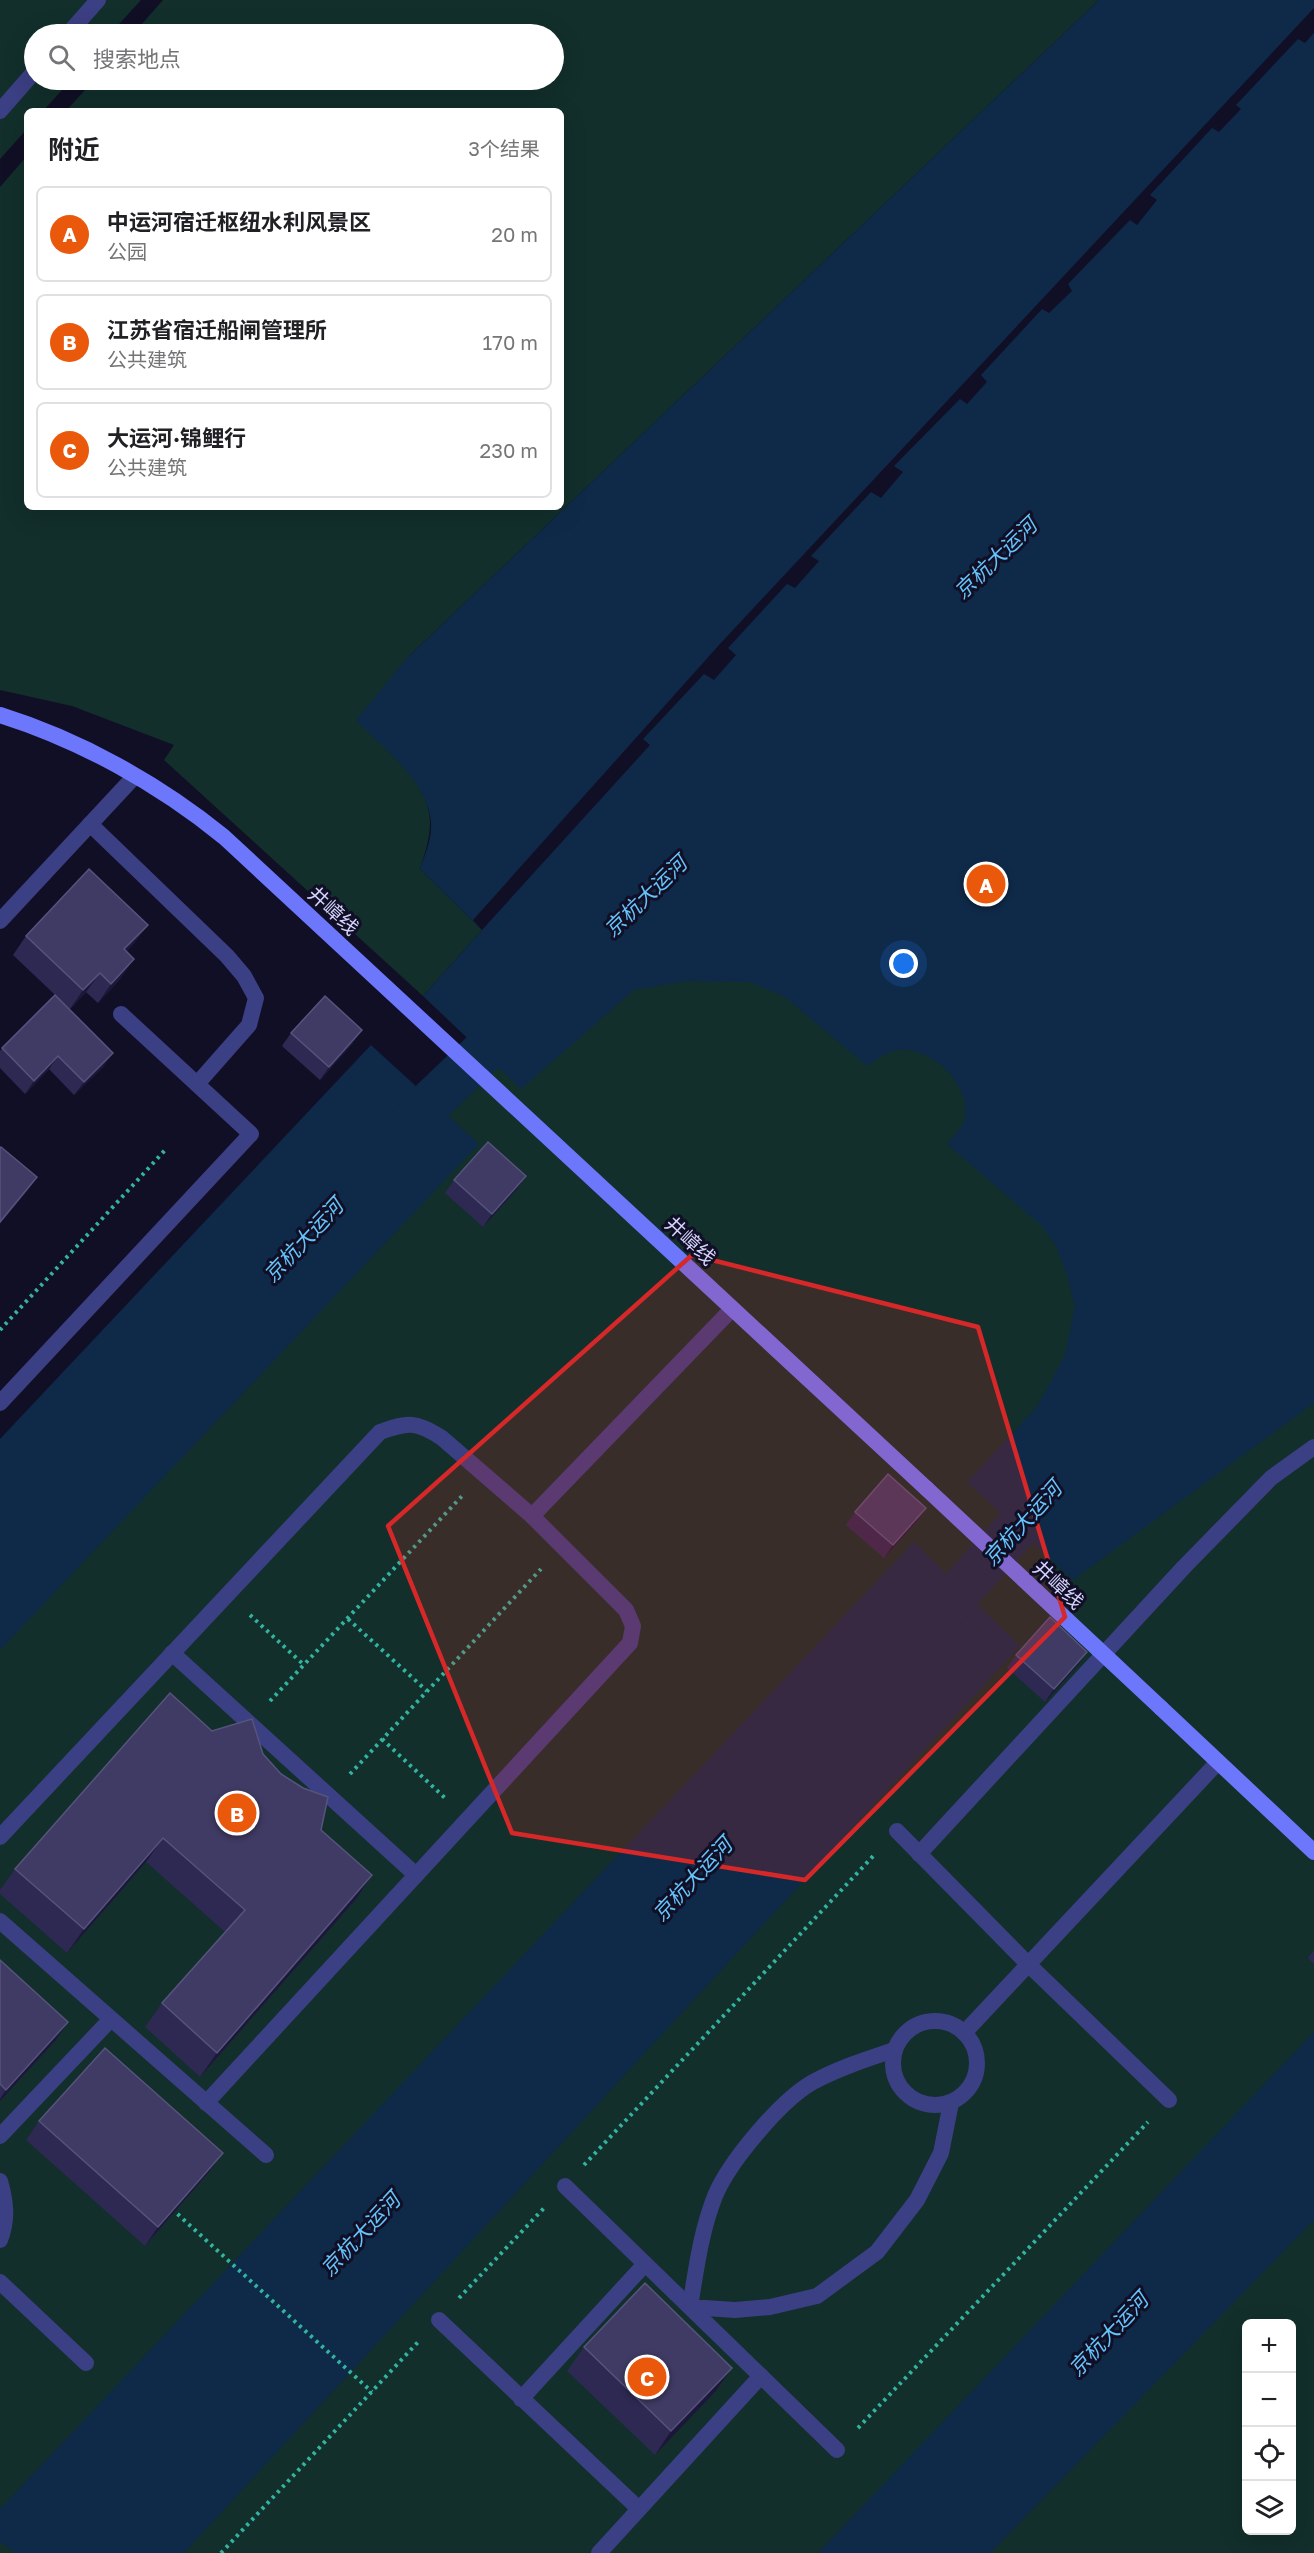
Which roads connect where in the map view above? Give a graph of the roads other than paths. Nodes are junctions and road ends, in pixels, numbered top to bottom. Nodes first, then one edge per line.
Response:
1 (98, 0) edge
2 (77, 24) edge
3 (24, 83) edge
4 (0, 111) edge
5 (0, 715) edge
6 (134, 777) junction
7 (90, 824) junction
8 (0, 921) edge
9 (121, 1014) dead end
10 (197, 1084) junction
11 (732, 1309) junction
12 (0, 1402) edge
13 (1314, 1447) edge
14 (532, 1516) junction
15 (172, 1653) junction
16 (1218, 1762) junction
17 (897, 1831) dead end
18 (0, 1837) edge
19 (1314, 1852) edge
20 (920, 1854) junction
21 (416, 1875) junction
22 (0, 1921) edge
23 (1028, 1964) junction
24 (111, 2019) junction
25 (964, 2032) junction
26 (894, 2050) junction
27 (1169, 2100) road end
28 (206, 2103) junction
29 (951, 2103) junction
30 (0, 2136) edge
31 (266, 2155) dead end
32 (0, 2181) edge
33 (565, 2186) dead end
34 (0, 2240) edge
35 (645, 2264) junction
36 (0, 2282) edge
37 (690, 2307) junction
38 (439, 2320) dead end
39 (86, 2363) dead end
40 (761, 2376) junction
41 (521, 2399) junction
42 (837, 2450) road end
43 (639, 2509) junction
44 (599, 2553) edge

1 - 2 street
3 - 4 street
5 - 6 main road, 井嶂线
6 - 7 street
6 - 11 main road, 井嶂线
7 - 8 street
7 - 10 street
9 - 10 street
10 - 12 street
11 - 14 street
11 - 16 main road, 井嶂线, bridge
13 - 20 street
14 - 15 street
14 - 21 street
15 - 18 street
15 - 21 street
16 - 19 main road, 井嶂线
16 - 23 street
17 - 20 street
20 - 23 street
21 - 28 street
22 - 24 street
23 - 25 street
23 - 27 street
24 - 28 street
24 - 30 street
25 - 26 street
25 - 29 street
26 - 29 street
26 - 37 street
28 - 31 street
29 - 37 street
32 - 34 street
33 - 35 street
35 - 37 street
35 - 41 street
36 - 39 street
37 - 40 street
38 - 41 street
40 - 42 street
40 - 43 street
41 - 43 street
43 - 44 street

